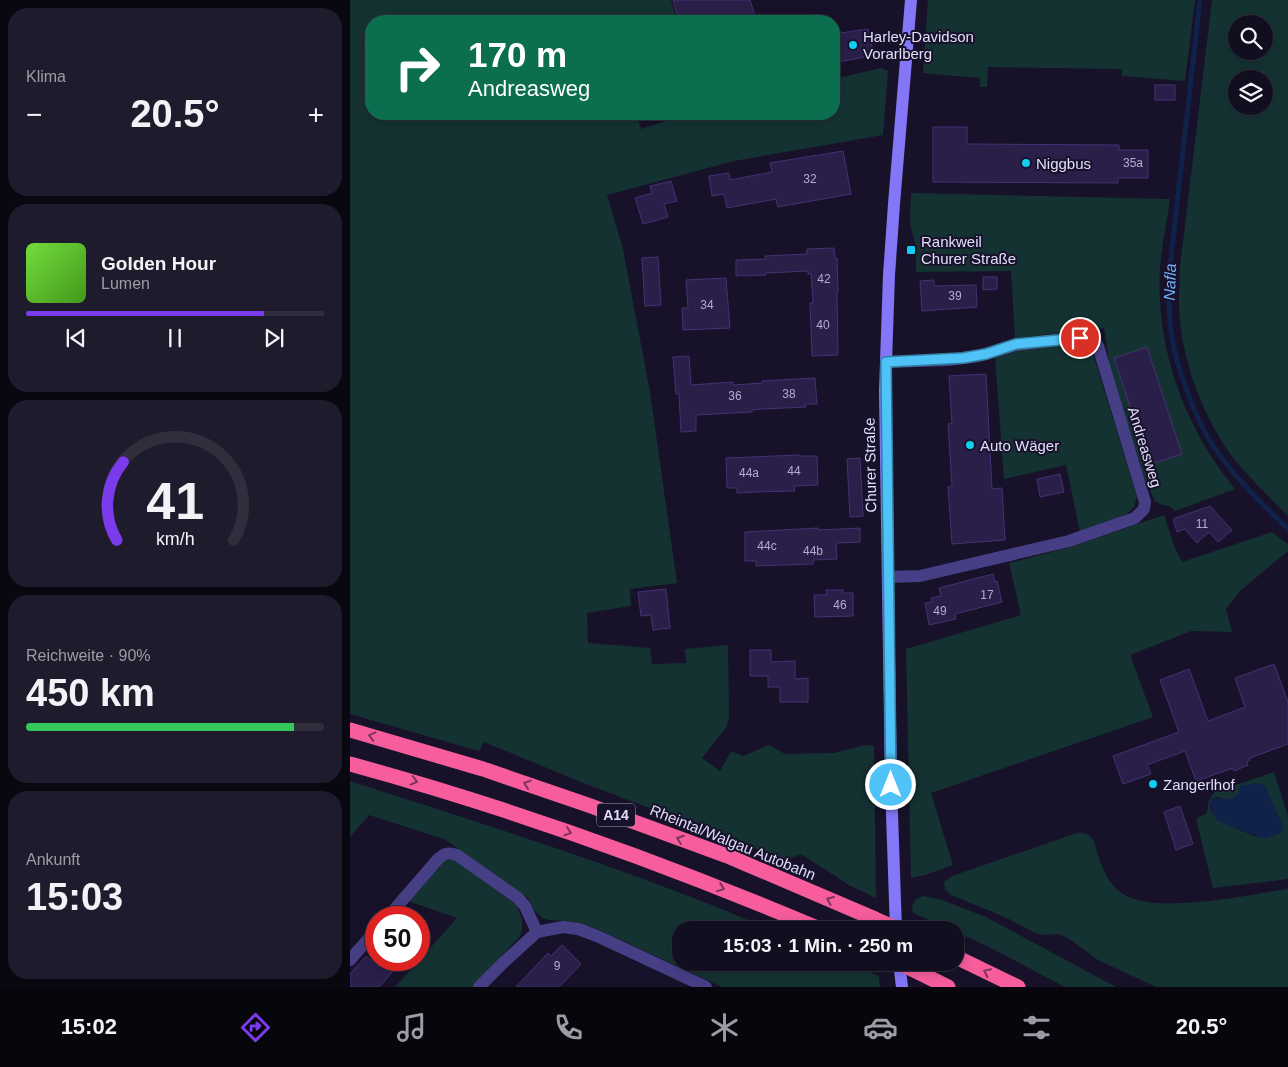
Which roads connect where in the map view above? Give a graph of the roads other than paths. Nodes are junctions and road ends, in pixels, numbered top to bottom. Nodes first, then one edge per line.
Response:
1 (911, 0) edge
2 (886, 362) junction
3 (888, 577) junction
4 (350, 730) edge
5 (350, 764) edge
6 (397, 906) edge
7 (801, 921) edge
8 (880, 921) edge
9 (896, 921) edge
10 (537, 932) junction
11 (365, 943) edge
12 (350, 960) edge
13 (964, 961) edge
14 (899, 971) edge
15 (916, 971) edge
16 (479, 987) edge
17 (706, 987) edge
18 (902, 987) edge
19 (948, 987) edge
20 (1018, 987) edge

1 - 2 main road, Churer Straße
2 - 3 main road, Churer Straße
2 - 3 street, Andreasweg
3 - 9 main road, Churer Straße
8 -> 4 highway, Rheintal/Walgau Autobahn / A14, bridge
5 -> 7 highway, A14
6 - 10 street
10 - 16 street
10 - 17 street
11 - 12 street
20 -> 13 highway
14 - 18 main road
15 - 19 highway, bridge

